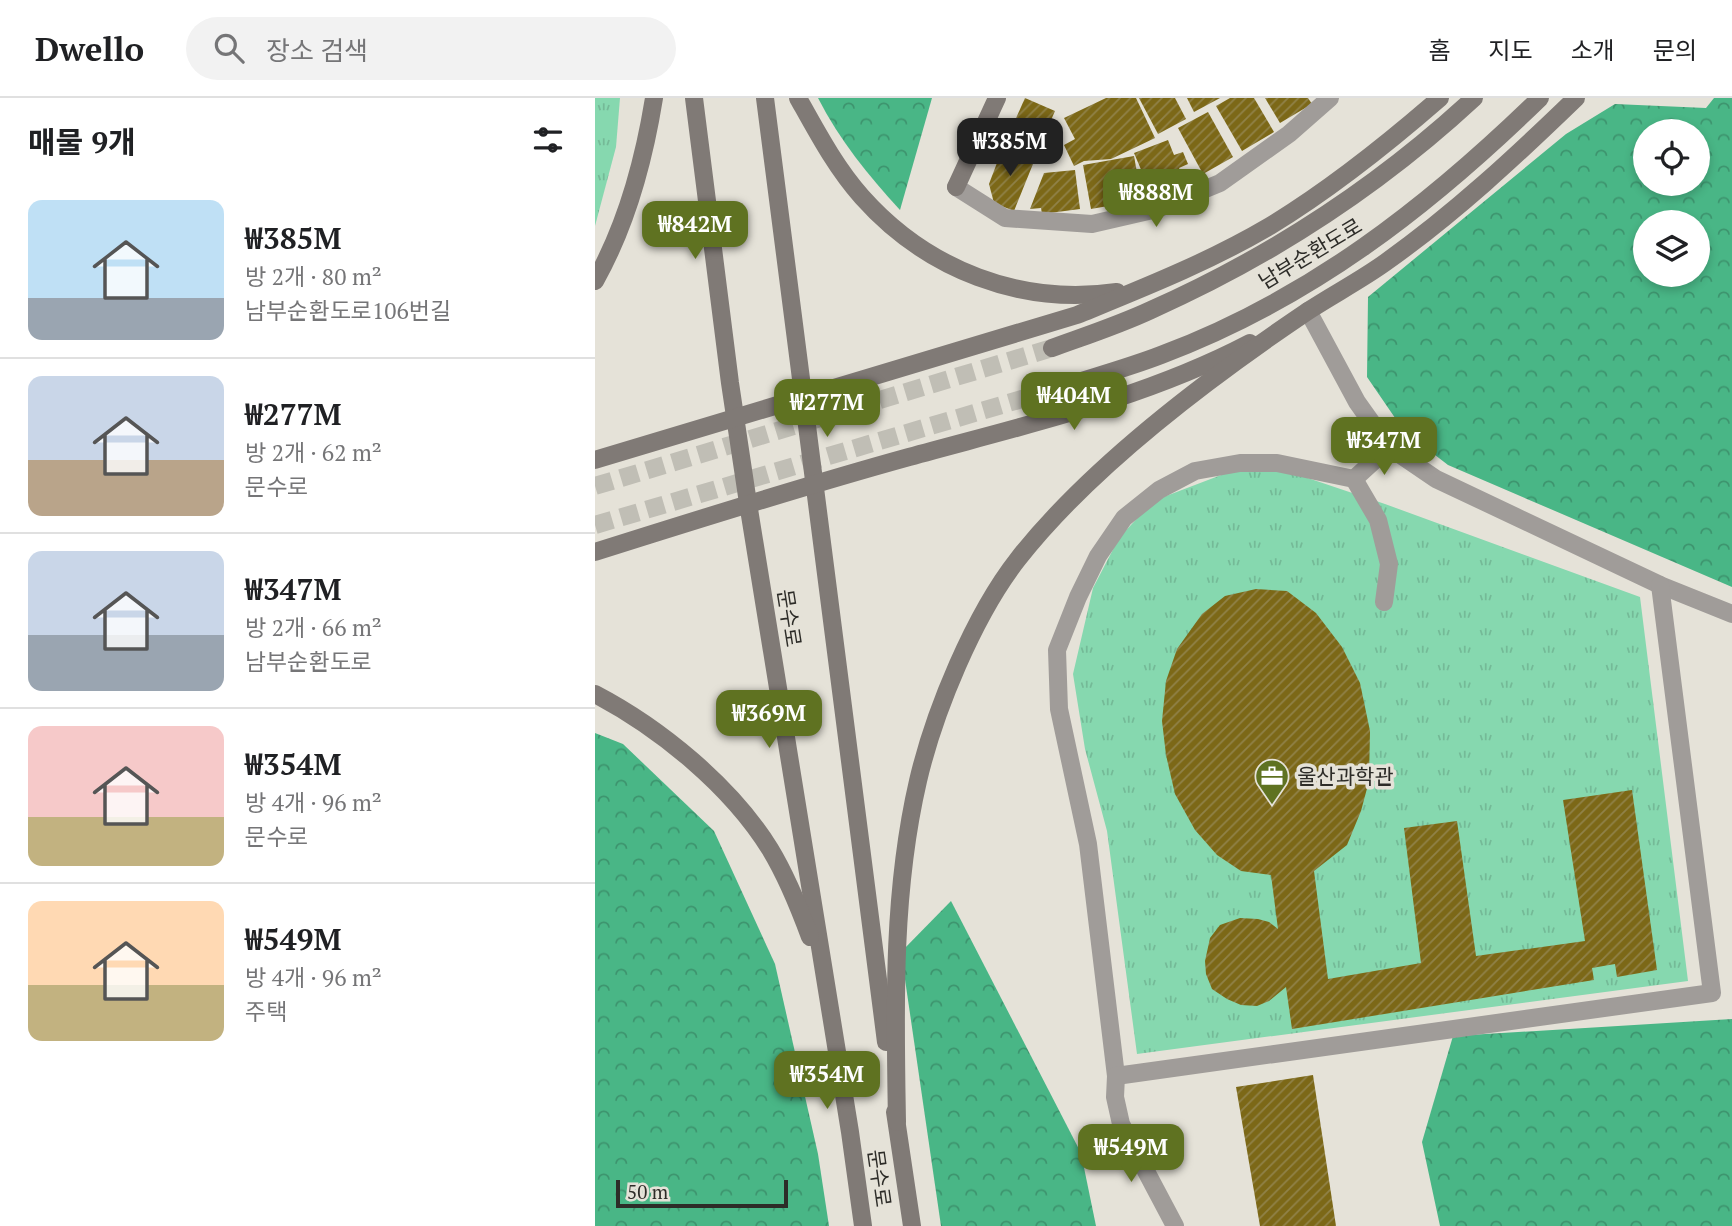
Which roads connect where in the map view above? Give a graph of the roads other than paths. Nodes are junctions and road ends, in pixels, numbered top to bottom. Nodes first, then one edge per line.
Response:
1 (654, 98) edge
2 (694, 98) edge
3 (765, 98) edge
4 (798, 98) edge
5 (997, 98) edge
6 (1330, 98) edge
7 (1440, 98) edge
8 (1473, 98) edge
9 (1540, 98) edge
10 (1576, 98) edge
11 (956, 187) joint
12 (595, 281) edge
13 (1142, 289) junction
14 (1308, 311) junction
15 (1052, 348) tunnel mouth
16 (1066, 386) tunnel mouth
17 (802, 399) junction
18 (736, 419) junction
19 (1389, 447) junction
20 (595, 460) edge
21 (1354, 479) junction
22 (813, 484) junction
23 (748, 503) junction
24 (595, 552) edge
25 (1660, 585) junction
26 (1384, 601) dead end
27 (1732, 614) edge
28 (595, 694) edge
29 (827, 990) junction
30 (1116, 1076) junction
31 (897, 1122) junction
32 (863, 1226) edge
33 (912, 1226) edge
34 (1175, 1226) edge

1 - 12 main road
2 - 18 main road, 문수로
3 - 17 main road, 문수로
4 - 13 main road
5 - 11 main road
6 - 11 street
7 - 13 main road
8 - 15 main road, 남부순환도로
9 - 16 main road, 남부순환도로
10 - 14 main road
13 - 17 main road
14 - 19 street
14 - 22 main road
14 - 31 main road
17 - 18 main road
17 - 22 main road, 문수로
18 - 20 main road
18 - 23 main road, 문수로
19 - 21 street
19 - 25 street
21 - 26 street
21 - 30 street
22 - 23 main road
22 - 31 main road, 문수로
23 - 24 main road
23 - 29 main road, 문수로
25 - 27 street
25 - 30 street
28 - 29 main road
29 - 32 main road, 문수로
30 - 34 street
31 - 33 main road, 문수로

